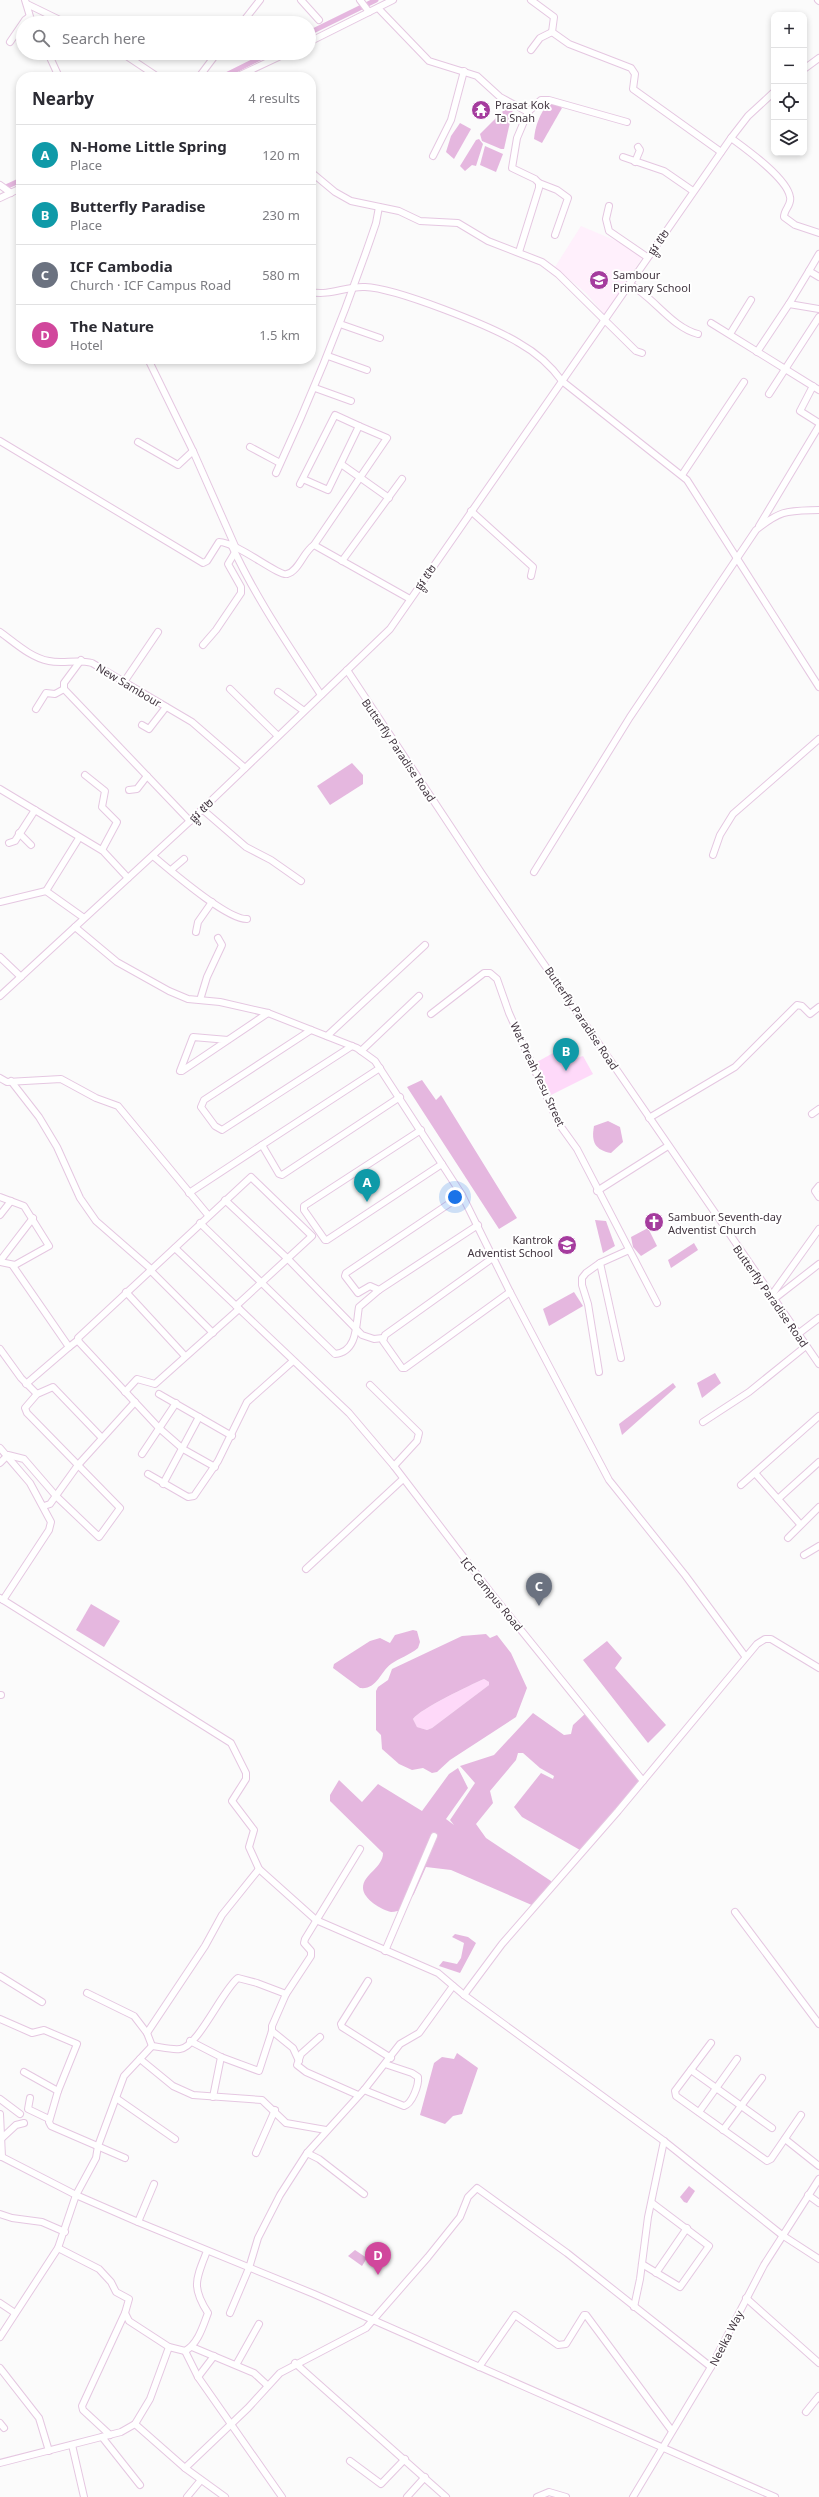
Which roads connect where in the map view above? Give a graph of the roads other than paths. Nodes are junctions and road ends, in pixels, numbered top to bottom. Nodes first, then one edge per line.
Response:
1 (260, 0) edge
2 (301, 0) edge
3 (360, 0) edge
4 (393, 0) edge
5 (531, 0) edge
6 (26, 2) edge
7 (378, 8) junction
8 (369, 12) junction
9 (30, 16) edge
10 (53, 16) edge
11 (247, 16) edge
12 (315, 16) edge
13 (316, 17) edge
14 (319, 20) dead end
15 (552, 32) junction
16 (16, 33) edge
17 (316, 38) edge
18 (10, 42) dead end
19 (531, 50) dead end
20 (819, 58) edge
21 (51, 60) edge
22 (132, 60) edge
23 (213, 60) edge
24 (272, 60) edge
25 (807, 67) edge
26 (464, 71) junction
27 (57, 72) edge
28 (150, 72) edge
29 (205, 72) edge
30 (247, 72) edge
31 (771, 95) edge
32 (528, 112) junction
33 (627, 122) dead end
34 (731, 138) junction
35 (638, 146) dead end
36 (720, 152) junction
37 (433, 156) dead end
38 (623, 156) dead end
39 (636, 162) junction
40 (316, 176) edge
41 (539, 183) junction
42 (0, 186) edge
43 (16, 190) edge
44 (693, 191) junction
45 (11, 193) junction
46 (0, 198) edge
47 (609, 206) dead end
48 (379, 207) junction
49 (819, 233) edge
50 (555, 235) dead end
51 (518, 252) junction
52 (819, 254) edge
53 (647, 257) junction
54 (809, 271) junction
55 (819, 277) edge
56 (629, 284) junction
57 (354, 288) junction
58 (316, 293) edge
59 (751, 300) dead end
60 (789, 304) junction
61 (819, 309) edge
62 (819, 317) edge
63 (605, 321) junction
64 (711, 323) dead end
65 (340, 324) junction
66 (698, 334) dead end
67 (730, 334) junction
68 (380, 338) dead end
69 (757, 352) junction
70 (642, 353) dead end
71 (328, 356) junction
72 (150, 364) edge
73 (785, 368) junction
74 (367, 370) dead end
75 (562, 381) junction
76 (744, 382) dead end
77 (813, 386) junction
78 (315, 388) junction
79 (819, 390) edge
80 (769, 394) dead end
81 (350, 401) dead end
82 (819, 425) edge
83 (359, 426) junction
84 (0, 441) edge
85 (138, 442) dead end
86 (250, 446) dead end
87 (193, 451) junction
88 (280, 463) junction
89 (341, 464) junction
90 (276, 473) dead end
91 (682, 475) junction
92 (360, 478) junction
93 (402, 479) dead end
94 (389, 498) junction
95 (819, 510) edge
96 (471, 511) junction
97 (756, 530) junction
98 (233, 545) junction
99 (314, 545) junction
100 (234, 554) junction
101 (736, 558) junction
102 (342, 561) junction
103 (531, 576) dead end
104 (410, 600) junction
105 (0, 632) edge
106 (158, 632) dead end
107 (203, 645) dead end
108 (80, 660) junction
109 (347, 670) junction
110 (124, 682) junction
111 (819, 687) edge
112 (64, 689) junction
113 (230, 689) dead end
114 (278, 692) dead end
115 (321, 695) junction
116 (166, 707) junction
117 (36, 709) dead end
118 (304, 711) junction
119 (142, 725) dead end
120 (278, 736) junction
121 (819, 739) edge
122 (245, 768) junction
123 (85, 775) dead end
124 (147, 776) junction
125 (0, 789) edge
126 (129, 790) dead end
127 (202, 809) junction
128 (35, 810) junction
129 (190, 821) junction
130 (19, 833) junction
131 (79, 838) junction
132 (9, 843) dead end
133 (31, 845) dead end
134 (102, 850) junction
135 (713, 855) dead end
136 (153, 856) junction
137 (184, 858) dead end
138 (171, 870) junction
139 (534, 872) dead end
140 (128, 878) junction
141 (301, 881) dead end
142 (46, 891) junction
143 (0, 902) edge
144 (212, 902) junction
145 (84, 918) junction
146 (247, 919) dead end
147 (75, 927) junction
148 (196, 932) dead end
149 (218, 938) dead end
150 (425, 945) dead end
151 (0, 957) edge
152 (21, 977) junction
153 (0, 996) edge
154 (418, 996) dead end
155 (200, 1000) junction
156 (819, 1007) edge
157 (268, 1013) junction
158 (431, 1014) dead end
159 (311, 1030) junction
160 (327, 1036) junction
161 (228, 1040) junction
162 (352, 1046) junction
163 (361, 1051) junction
164 (380, 1068) junction
165 (0, 1078) edge
166 (11, 1081) junction
167 (400, 1097) junction
168 (819, 1109) edge
169 (812, 1114) dead end
170 (649, 1118) junction
171 (421, 1130) junction
172 (262, 1145) junction
173 (668, 1146) junction
174 (442, 1164) junction
175 (819, 1186) edge
176 (598, 1191) junction
177 (188, 1193) junction
178 (462, 1195) junction
179 (0, 1197) edge
180 (819, 1197) edge
181 (225, 1200) junction
182 (11, 1201) junction
183 (0, 1215) edge
184 (208, 1215) junction
185 (33, 1218) junction
186 (200, 1223) junction
187 (478, 1225) junction
188 (819, 1229) edge
189 (175, 1248) junction
190 (629, 1250) junction
191 (494, 1257) junction
192 (288, 1260) junction
193 (0, 1262) edge
194 (600, 1263) junction
195 (819, 1264) edge
196 (13, 1266) junction
197 (151, 1269) junction
198 (262, 1283) junction
199 (379, 1290) junction
200 (126, 1292) junction
201 (510, 1292) junction
202 (772, 1297) junction
203 (657, 1303) dead end
204 (238, 1308) junction
205 (819, 1318) edge
206 (357, 1330) junction
207 (213, 1333) junction
208 (798, 1334) junction
209 (383, 1338) junction
210 (78, 1340) junction
211 (806, 1346) junction
212 (69, 1347) junction
213 (0, 1350) edge
214 (185, 1356) junction
215 (621, 1358) dead end
216 (293, 1361) junction
217 (819, 1364) edge
218 (599, 1372) dead end
219 (26, 1384) junction
220 (370, 1384) dead end
221 (125, 1392) junction
222 (37, 1394) junction
223 (159, 1394) dead end
224 (135, 1402) junction
225 (176, 1403) junction
226 (819, 1416) edge
227 (199, 1417) junction
228 (703, 1422) dead end
229 (159, 1428) junction
230 (232, 1436) junction
231 (102, 1438) junction
232 (0, 1448) edge
233 (183, 1449) junction
234 (142, 1454) dead end
235 (8, 1455) junction
236 (819, 1462) edge
237 (0, 1463) edge
238 (78, 1465) junction
239 (394, 1466) junction
240 (215, 1467) junction
241 (755, 1473) junction
242 (148, 1474) dead end
243 (403, 1479) junction
244 (163, 1484) junction
245 (741, 1485) dead end
246 (56, 1496) junction
247 (778, 1499) junction
248 (44, 1506) junction
249 (819, 1507) edge
250 (800, 1524) junction
251 (788, 1538) dead end
252 (819, 1546) edge
253 (804, 1555) dead end
254 (306, 1569) dead end
255 (1, 1599) edge
256 (745, 1656) junction
257 (819, 1668) edge
258 (643, 1781) junction
259 (434, 1836) dead end
260 (360, 1849) dead end
261 (258, 1869) junction
262 (735, 1912) dead end
263 (316, 1920) junction
264 (385, 1951) junction
265 (0, 1976) edge
266 (368, 1981) dead end
267 (453, 1986) junction
268 (87, 1993) dead end
269 (286, 1994) junction
270 (464, 1995) junction
271 (42, 2002) dead end
272 (0, 2019) edge
273 (819, 2024) edge
274 (272, 2031) junction
275 (147, 2033) junction
276 (320, 2037) dead end
277 (190, 2041) junction
278 (711, 2043) dead end
279 (152, 2046) junction
280 (221, 2057) junction
281 (391, 2058) junction
282 (140, 2059) junction
283 (737, 2059) dead end
284 (299, 2061) junction
285 (385, 2064) junction
286 (691, 2070) junction
287 (24, 2072) dead end
288 (762, 2078) dead end
289 (716, 2088) junction
290 (364, 2090) junction
291 (58, 2091) junction
292 (358, 2095) junction
293 (214, 2097) junction
294 (30, 2098) dead end
295 (116, 2098) junction
296 (0, 2099) edge
297 (741, 2106) junction
298 (276, 2110) junction
299 (699, 2112) junction
300 (0, 2114) edge
301 (20, 2114) dead end
302 (801, 2115) dead end
303 (49, 2118) junction
304 (24, 2123) dead end
305 (772, 2128) dead end
306 (326, 2130) junction
307 (723, 2130) junction
308 (2, 2138) junction
309 (175, 2139) dead end
310 (785, 2139) junction
311 (664, 2141) junction
312 (98, 2146) junction
313 (256, 2153) dead end
314 (307, 2153) junction
315 (1, 2157) edge
316 (125, 2158) dead end
317 (819, 2166) edge
318 (819, 2179) edge
319 (154, 2184) dead end
320 (364, 2194) dead end
321 (808, 2194) junction
322 (76, 2195) junction
323 (819, 2202) edge
324 (652, 2203) junction
325 (0, 2214) edge
326 (138, 2222) junction
327 (687, 2228) junction
328 (65, 2232) junction
329 (782, 2235) junction
330 (58, 2248) junction
331 (207, 2251) junction
332 (819, 2258) edge
333 (642, 2264) junction
334 (249, 2268) junction
335 (656, 2273) junction
336 (746, 2298) junction
337 (0, 2303) edge
338 (634, 2307) junction
339 (15, 2313) junction
340 (230, 2313) dead end
341 (125, 2314) junction
342 (373, 2320) junction
343 (259, 2324) dead end
344 (0, 2337) edge
345 (169, 2347) junction
346 (192, 2347) junction
347 (185, 2350) junction
348 (214, 2356) junction
349 (819, 2362) edge
350 (295, 2364) junction
351 (236, 2365) junction
352 (479, 2367) junction
353 (712, 2367) junction
354 (0, 2368) edge
355 (198, 2377) junction
356 (267, 2385) junction
357 (819, 2396) edge
358 (806, 2412) dead end
359 (232, 2423) junction
360 (135, 2424) junction
361 (672, 2430) junction
362 (110, 2435) junction
363 (102, 2437) junction
364 (72, 2445) junction
365 (662, 2447) junction
366 (49, 2451) junction
367 (405, 2459) junction
368 (350, 2462) dead end
369 (0, 2463) edge
370 (185, 2468) junction
371 (426, 2478) junction
372 (201, 2480) junction
373 (140, 2485) dead end
374 (84, 2497) edge
375 (187, 2497) edge
376 (225, 2497) edge
377 (282, 2497) edge
378 (407, 2497) edge
379 (446, 2497) edge
380 (537, 2497) edge
381 (566, 2497) edge
382 (633, 2497) edge
383 (775, 2497) edge

1 - 11 street
2 - 12 street
3 - 8 street
4 - 7 street
5 - 15 street
6 - 9 street
6 - 10 street
7 - 8 street
7 - 26 street
8 - 17 street
13 - 14 street
15 - 19 street
15 - 36 street
16 - 18 street
20 - 25 street
21 - 27 street
22 - 28 street
23 - 29 street
24 - 30 street
26 - 32 street
26 - 37 street
31 - 34 street, ផ្លូវ ៥២
32 - 33 street
32 - 41 street
34 - 36 street, ផ្លូវ ៥២
34 - 49 street
35 - 39 street
36 - 44 street, ផ្លូវ ៥២
38 - 39 street
39 - 44 street
40 - 48 street
41 - 50 street
41 - 51 street
42 - 45 street
43 - 45 street
44 - 53 street, ផ្លូវ ៥២
45 - 46 street
47 - 53 street
48 - 51 street
48 - 57 street
51 - 63 street
52 - 54 street
53 - 56 street, ផ្លូវ ៥២
54 - 55 street
54 - 60 street
56 - 63 street, ផ្លូវ ៥២
56 - 66 street
57 - 58 street
57 - 65 street
57 - 75 street
59 - 67 street
60 - 61 street
60 - 69 street
62 - 73 street
63 - 70 street
63 - 75 street, ផ្លូវ ៥២
64 - 67 street
65 - 68 street
65 - 71 street
67 - 69 street
69 - 73 street
71 - 74 street
71 - 78 street
72 - 87 street
73 - 77 street
73 - 80 street
75 - 91 street
75 - 96 street, ផ្លូវ ៥២
76 - 91 street
77 - 79 street
77 - 82 street
78 - 81 street
78 - 88 street
82 - 97 street
83 - 89 street
83 - 89 street
83 - 92 street
84 - 98 street
85 - 87 street
86 - 88 street
87 - 98 street
88 - 90 street
89 - 92 street
91 - 101 street
92 - 94 street
92 - 99 street
93 - 94 street
94 - 102 street
95 - 97 street
96 - 103 street
96 - 104 street, ផ្លូវ ៥២
97 - 101 street
98 - 99 street
98 - 100 street
99 - 102 street
100 - 107 street
100 - 115 street
101 - 111 street
101 - 139 street
102 - 104 street
104 - 109 street, ផ្លូវ ៥២
105 - 108 street, New Sambour
106 - 110 street
108 - 110 street, New Sambour
108 - 112 street
109 - 115 street, ផ្លូវ ៥២
109 - 170 street, Butterfly Paradise Road
110 - 116 street, New Sambour
112 - 117 street
112 - 124 street
113 - 120 street
114 - 118 street
115 - 118 street, ផ្លូវ ៥២
116 - 119 street
116 - 122 street, New Sambour
118 - 120 street, ផ្លូវ ៥២
120 - 122 street, ផ្លូវ ៥២
121 - 135 street
122 - 127 street, ផ្លូវ ៥២
123 - 134 street
124 - 126 street
124 - 129 street
125 - 128 street
127 - 129 street, ផ្លូវ ៥២
127 - 141 street
128 - 130 street
128 - 131 street
129 - 136 street, ផ្លូវ ៥២
130 - 132 street
130 - 133 street
131 - 134 street
131 - 142 street
134 - 140 street
136 - 138 street
136 - 140 street, ផ្លូវ ៥២
137 - 138 street
138 - 144 street
140 - 145 street, ផ្លូវ ៥២
142 - 143 street
142 - 145 street
144 - 146 street
144 - 148 street
145 - 147 street, ផ្លូវ ៥២
147 - 152 street, ផ្លូវ ៥២
147 - 155 street
149 - 155 street
150 - 160 street
151 - 152 street
152 - 153 street, ផ្លូវ ៥២
154 - 163 street
155 - 157 street
156 - 170 street
157 - 159 street
157 - 161 street
158 - 176 street, Wat Preah Yesu Street
159 - 160 street
159 - 162 street
160 - 162 street
161 - 161 street
162 - 163 street
163 - 164 street
164 - 167 street
164 - 172 street
165 - 166 street
166 - 177 street
166 - 197 street
167 - 171 street
167 - 172 street
168 - 169 street
170 - 173 street, Butterfly Paradise Road
171 - 174 street
171 - 174 street
172 - 177 street
173 - 176 street
173 - 202 street, Butterfly Paradise Road
174 - 178 street
175 - 180 street
176 - 190 street, Wat Preah Yesu Street
177 - 184 street
178 - 187 street
178 - 199 street
179 - 182 street
181 - 184 street
181 - 192 street
181 - 192 street
182 - 183 street
182 - 185 street
184 - 186 street
185 - 193 street
185 - 196 street
186 - 189 street
186 - 198 street
187 - 191 street
187 - 199 street
188 - 202 street
189 - 197 street
189 - 204 street, ICF Campus Road
190 - 194 street
190 - 203 street, Wat Preah Yesu Street
191 - 201 street
191 - 209 street
192 - 198 street
192 - 206 street
193 - 196 street
194 - 215 street
194 - 218 street
195 - 202 street
196 - 212 street
197 - 200 street
197 - 207 street
198 - 204 street
198 - 206 street
199 - 206 street
200 - 210 street
200 - 214 street
201 - 209 street
201 - 256 street
202 - 208 street, Butterfly Paradise Road
204 - 207 street
204 - 216 street, ICF Campus Road
205 - 208 street
206 - 209 street
207 - 214 street
208 - 211 street, Butterfly Paradise Road
210 - 212 street
210 - 221 street
211 - 217 street, Butterfly Paradise Road
211 - 228 street
212 - 219 street
213 - 219 street
214 - 221 street
216 - 230 street
216 - 239 street, ICF Campus Road
219 - 222 street
220 - 239 street
221 - 224 street
222 - 231 street
222 - 238 street
223 - 225 street
224 - 229 street
224 - 231 street
225 - 227 street
225 - 229 street
226 - 241 street
227 - 230 street
227 - 233 street
229 - 233 street
229 - 234 street
230 - 240 street
231 - 238 street
232 - 235 street
233 - 240 street
233 - 244 street
235 - 237 street
235 - 246 street
235 - 248 street
236 - 247 street
238 - 246 street
238 - 246 street
239 - 243 street, ICF Campus Road
240 - 244 street
241 - 245 street
241 - 247 street
242 - 244 street
243 - 254 street
243 - 258 street, ICF Campus Road
246 - 248 street
247 - 250 street
248 - 255 street
249 - 250 street
250 - 251 street
252 - 253 street
255 - 261 street
256 - 257 street
256 - 258 street
258 - 270 street
259 - 264 street
260 - 263 street
261 - 263 street
261 - 275 street
262 - 273 street
263 - 264 street
263 - 269 street
264 - 267 street
265 - 271 street
266 - 281 street
267 - 270 street
267 - 281 street
268 - 275 street
269 - 274 street
269 - 277 street
270 - 311 street
272 - 291 street
274 - 280 street
274 - 284 street
275 - 279 street
276 - 284 street
277 - 279 street
277 - 280 street
278 - 286 street
279 - 282 street
280 - 293 street
281 - 285 street
282 - 293 street
282 - 295 street
283 - 289 street
284 - 292 street
285 - 290 street
285 - 290 street
286 - 289 street
286 - 299 street
287 - 291 street
288 - 297 street
289 - 297 street
289 - 299 street
290 - 292 street
291 - 303 street
292 - 306 street
293 - 298 street
294 - 303 street
295 - 309 street
295 - 312 street
296 - 301 street
297 - 305 street
297 - 307 street
298 - 306 street
298 - 313 street
299 - 307 street
300 - 308 street
302 - 310 street
303 - 312 street
304 - 308 street
306 - 314 street
307 - 310 street
308 - 315 street
310 - 317 street
311 - 324 street
311 - 329 street
312 - 316 street
312 - 322 street
314 - 320 street
314 - 334 street
315 - 322 street
318 - 321 street, Neelka Way
319 - 326 street
321 - 323 street
321 - 329 street, Neelka Way
322 - 326 street
322 - 328 street
324 - 327 street
324 - 333 street
325 - 328 street
326 - 331 street
327 - 335 street
327 - 335 street
328 - 330 street
329 - 332 street
329 - 336 street, Neelka Way
330 - 339 street
330 - 341 street
331 - 334 street
331 - 346 street
333 - 335 street
333 - 338 street
334 - 340 street
334 - 342 street
336 - 349 street
336 - 353 street, Neelka Way
337 - 339 street
338 - 342 street
338 - 353 street
339 - 344 street
341 - 345 street
341 - 362 street
342 - 350 street
342 - 352 street
343 - 351 street
345 - 347 street
345 - 360 street
346 - 347 street
346 - 348 street
347 - 355 street
348 - 351 street
348 - 355 street
350 - 356 street
350 - 367 street
351 - 356 street
352 - 361 street
352 - 365 street
353 - 361 street, Neelka Way
354 - 366 street
355 - 359 street
356 - 359 street
357 - 358 street
359 - 370 street
359 - 377 street
360 - 362 street
360 - 370 street
361 - 365 street, Neelka Way
362 - 363 street
363 - 364 street
363 - 373 street
364 - 366 street
364 - 374 street
365 - 382 street, Neelka Way
365 - 383 street
366 - 369 street
367 - 368 street
367 - 371 street
370 - 372 street
371 - 378 street
371 - 379 street
372 - 375 street
372 - 376 street
380 - 381 street

